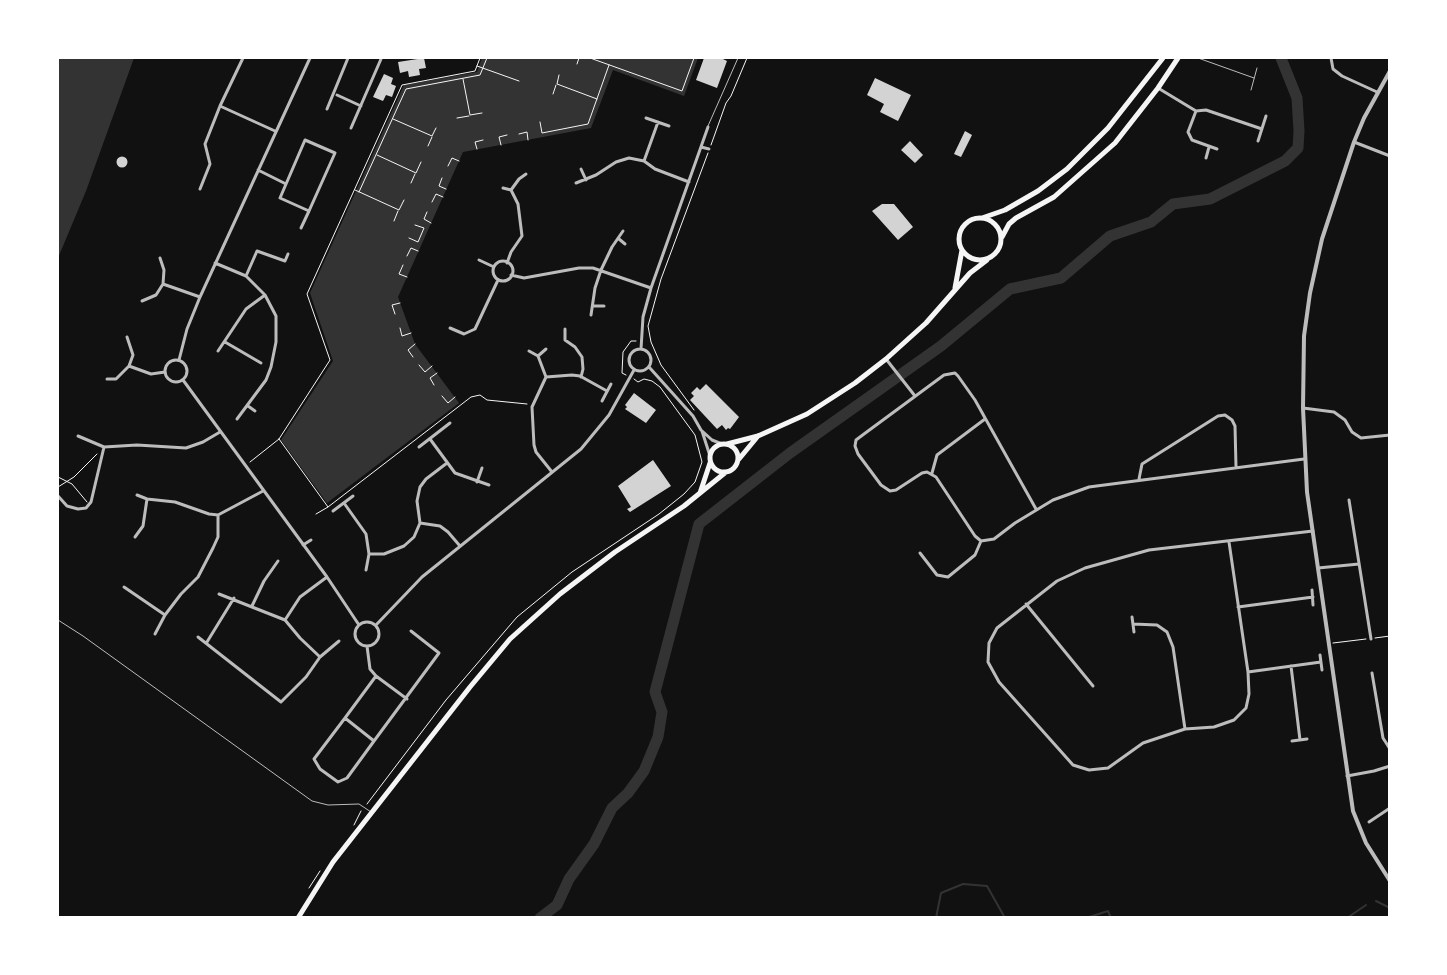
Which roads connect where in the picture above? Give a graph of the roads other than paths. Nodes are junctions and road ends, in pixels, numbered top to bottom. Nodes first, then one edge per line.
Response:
1 (243, 58) edge
2 (310, 58) edge
3 (348, 58) edge
4 (381, 58) edge
5 (386, 58) edge
6 (738, 58) edge
7 (1163, 58) edge
8 (1178, 58) edge
9 (1198, 58) edge
10 (1331, 58) edge
11 (1257, 68) dead end
12 (1390, 71) edge
13 (1254, 78) junction
14 (1158, 88) junction
15 (1251, 90) dead end
16 (1377, 92) junction
17 (337, 95) dead end
18 (220, 106) junction
19 (361, 106) junction
20 (327, 109) dead end
21 (1196, 111) junction
22 (1266, 116) dead end
23 (646, 118) dead end
24 (658, 122) junction
25 (669, 126) dead end
26 (708, 127) joint
27 (351, 128) dead end
28 (1262, 129) junction
29 (275, 131) junction
30 (1258, 141) dead end
31 (1354, 142) junction
32 (701, 147) junction
33 (1209, 147) junction
34 (709, 149) dead end
35 (1217, 150) dead end
36 (1390, 156) edge
37 (1206, 158) dead end
38 (644, 161) junction
39 (581, 169) dead end
40 (258, 170) junction
41 (526, 174) dead end
42 (586, 180) junction
43 (689, 182) junction
44 (286, 184) junction
45 (576, 184) dead end
46 (503, 188) dead end
47 (200, 189) dead end
48 (511, 190) junction
49 (308, 212) junction
50 (982, 218) junction
51 (301, 228) dead end
52 (624, 231) dead end
53 (1002, 237) junction
54 (619, 239) junction
55 (625, 244) dead end
56 (962, 250) junction
57 (288, 254) dead end
58 (160, 258) dead end
59 (479, 260) dead end
60 (986, 260) junction
61 (215, 263) junction
62 (507, 263) junction
63 (494, 267) junction
64 (601, 270) junction
65 (246, 276) junction
66 (511, 276) junction
67 (498, 280) junction
68 (163, 284) junction
69 (651, 288) junction
70 (955, 288) junction
71 (265, 295) junction
72 (200, 297) junction
73 (142, 300) dead end
74 (593, 306) junction
75 (604, 306) dead end
76 (592, 315) dead end
77 (450, 328) dead end
78 (566, 329) dead end
79 (127, 337) dead end
80 (225, 342) junction
81 (546, 349) dead end
82 (640, 349) junction
83 (529, 351) dead end
84 (218, 352) dead end
85 (538, 356) junction
86 (886, 359) junction
87 (179, 360) junction
88 (261, 363) dead end
89 (129, 366) junction
90 (649, 367) junction
91 (634, 370) junction
92 (165, 372) junction
93 (546, 376) junction
94 (581, 377) junction
95 (107, 379) dead end
96 (183, 380) junction
97 (611, 384) dead end
98 (607, 391) junction
99 (915, 396) junction
100 (602, 401) dead end
101 (248, 406) junction
102 (1303, 408) junction
103 (255, 411) dead end
104 (238, 419) dead end
105 (985, 419) junction
106 (450, 423) dead end
107 (701, 430) junction
108 (220, 432) junction
109 (1390, 435) edge
110 (78, 436) dead end
111 (758, 436) junction
112 (430, 439) junction
113 (724, 444) junction
114 (104, 447) junction
115 (419, 447) dead end
116 (710, 459) junction
117 (739, 459) junction
118 (1304, 459) junction
119 (447, 463) junction
120 (1236, 467) junction
121 (482, 468) dead end
122 (552, 472) junction
123 (726, 472) junction
124 (932, 473) junction
125 (1139, 479) junction
126 (477, 482) junction
127 (489, 485) dead end
128 (263, 491) junction
129 (699, 493) junction
130 (137, 495) dead end
131 (58, 496) edge
132 (353, 496) dead end
133 (147, 499) junction
134 (1349, 500) dead end
135 (344, 504) junction
136 (1036, 509) junction
137 (333, 511) dead end
138 (218, 515) junction
139 (420, 522) junction
140 (1313, 530) junction
141 (136, 537) dead end
142 (310, 540) dead end
143 (981, 541) junction
144 (1229, 542) junction
145 (303, 545) junction
146 (460, 546) junction
147 (369, 554) junction
148 (920, 554) dead end
149 (278, 561) dead end
150 (1359, 564) junction
151 (1318, 568) junction
152 (366, 570) dead end
153 (327, 577) junction
154 (124, 587) dead end
155 (1312, 590) dead end
156 (220, 594) dead end
157 (1312, 597) junction
158 (234, 598) junction
159 (1026, 604) junction
160 (1314, 605) dead end
161 (252, 606) junction
162 (1238, 607) junction
163 (165, 615) junction
164 (1132, 617) dead end
165 (58, 620) edge
166 (285, 620) junction
167 (1133, 624) junction
168 (359, 625) junction
169 (376, 625) junction
170 (411, 631) dead end
171 (1134, 632) dead end
172 (155, 634) dead end
173 (198, 637) dead end
174 (1371, 639) road end
175 (339, 641) dead end
176 (207, 642) junction
177 (367, 646) junction
178 (1320, 655) dead end
179 (320, 657) junction
180 (1321, 662) junction
181 (1291, 666) junction
182 (1322, 670) dead end
183 (1248, 672) junction
184 (1372, 672) dead end
185 (376, 676) junction
186 (1093, 686) dead end
187 (407, 699) junction
188 (345, 718) junction
189 (1185, 729) junction
190 (1307, 739) dead end
191 (1300, 740) junction
192 (374, 741) junction
193 (1292, 741) dead end
194 (1390, 749) edge
195 (1390, 766) edge
196 (1347, 776) junction
197 (1390, 808) edge
198 (371, 812) junction
199 (1369, 822) dead end
200 (1390, 881) edge
201 (298, 918) edge

1 - 18 street
2 - 29 street
3 - 20 street
4 - 5 street
4 - 19 street
6 - 26 lane
7 - 50 main road
8 - 14 main road
9 - 13 lane
10 - 16 street
11 - 13 lane
12 - 16 street
13 - 15 lane
14 - 21 street
14 - 53 main road
16 - 31 street
17 - 19 street
18 - 29 street
18 - 47 street
19 - 27 street
21 - 28 street
21 - 33 street
22 - 28 street
23 - 24 street
24 - 25 street
24 - 38 street
26 - 32 street
28 - 30 street
29 - 40 street
31 - 36 street
31 - 102 street
32 - 34 street
32 - 43 street
33 - 35 street
33 - 37 street
38 - 42 street
38 - 43 street
39 - 42 street
40 - 44 street
40 - 61 street
41 - 48 street
42 - 45 street
43 - 69 street
44 - 49 street
44 - 49 street
46 - 48 street
48 - 62 street
49 - 51 street
50 - 53 main road
50 - 56 main road
52 - 54 street
53 - 60 main road
54 - 55 street
54 - 64 street
56 - 60 main road
56 - 70 main road
57 - 65 street
58 - 68 street
59 - 63 street
60 - 70 main road
61 - 65 street
61 - 72 street
62 - 63 street
62 - 66 street
63 - 67 street
64 - 66 street
64 - 69 street
64 - 74 street
65 - 71 street
66 - 67 street
67 - 77 street
68 - 72 street
68 - 73 street
69 - 82 street
70 - 86 main road
71 - 80 street
71 - 101 street
72 - 87 street
74 - 75 street
74 - 76 street
78 - 94 street
79 - 89 street
80 - 84 street
80 - 88 street
81 - 85 street
82 - 90 street
82 - 91 street
83 - 85 street
85 - 93 street
86 - 99 street
86 - 111 main road
87 - 92 street
87 - 96 street
89 - 92 street
89 - 95 street
90 - 91 street
90 - 107 street
91 - 122 street
92 - 96 street
93 - 94 street
93 - 122 street
94 - 98 street
96 - 108 street
97 - 98 street
98 - 100 street
99 - 105 street
99 - 124 street
101 - 103 street
101 - 104 street
102 - 109 street
102 - 118 street
105 - 124 street
105 - 136 street
106 - 112 street
107 - 113 street
107 - 116 street
108 - 114 street
108 - 128 street
110 - 114 street
111 - 113 main road
111 - 117 main road
112 - 115 street
112 - 119 street
113 - 116 main road
113 - 117 main road
114 - 131 street
116 - 123 main road
116 - 129 main road
117 - 123 main road
118 - 120 street
118 - 140 street
119 - 126 street
119 - 139 street
120 - 125 street
120 - 125 street
121 - 126 street
122 - 146 street
123 - 129 main road
124 - 143 street
125 - 136 street
126 - 127 street
128 - 138 street
128 - 145 street
129 - 198 main road
130 - 133 street
132 - 135 street
133 - 138 street
133 - 141 street
134 - 150 street
135 - 137 street
135 - 147 street
136 - 143 street
138 - 163 street
139 - 146 street
139 - 147 street
140 - 144 street
140 - 151 street
142 - 145 street
143 - 148 street
144 - 159 street
144 - 162 street
145 - 153 street
146 - 169 street
147 - 152 street
149 - 161 street
150 - 151 street
150 - 174 street
151 - 196 street
153 - 166 street
153 - 168 street
154 - 163 street
155 - 157 street
156 - 158 street
157 - 160 street
157 - 162 street
158 - 161 street
158 - 176 street
159 - 186 street
159 - 189 street
161 - 166 street
162 - 183 street
163 - 172 street
164 - 167 street
165 - 198 lane
166 - 179 street
167 - 171 street
167 - 189 street
168 - 169 street
168 - 177 street
169 - 177 street
170 - 187 street
173 - 176 street
175 - 179 street
176 - 179 street
177 - 185 street
178 - 180 street
180 - 181 street
180 - 182 street
181 - 183 street
181 - 191 street
183 - 189 street
184 - 194 street
185 - 187 street
185 - 188 street
187 - 192 street
188 - 192 street
188 - 192 street
190 - 191 street
191 - 193 street
195 - 196 street
196 - 200 street
197 - 199 street
198 - 201 main road

